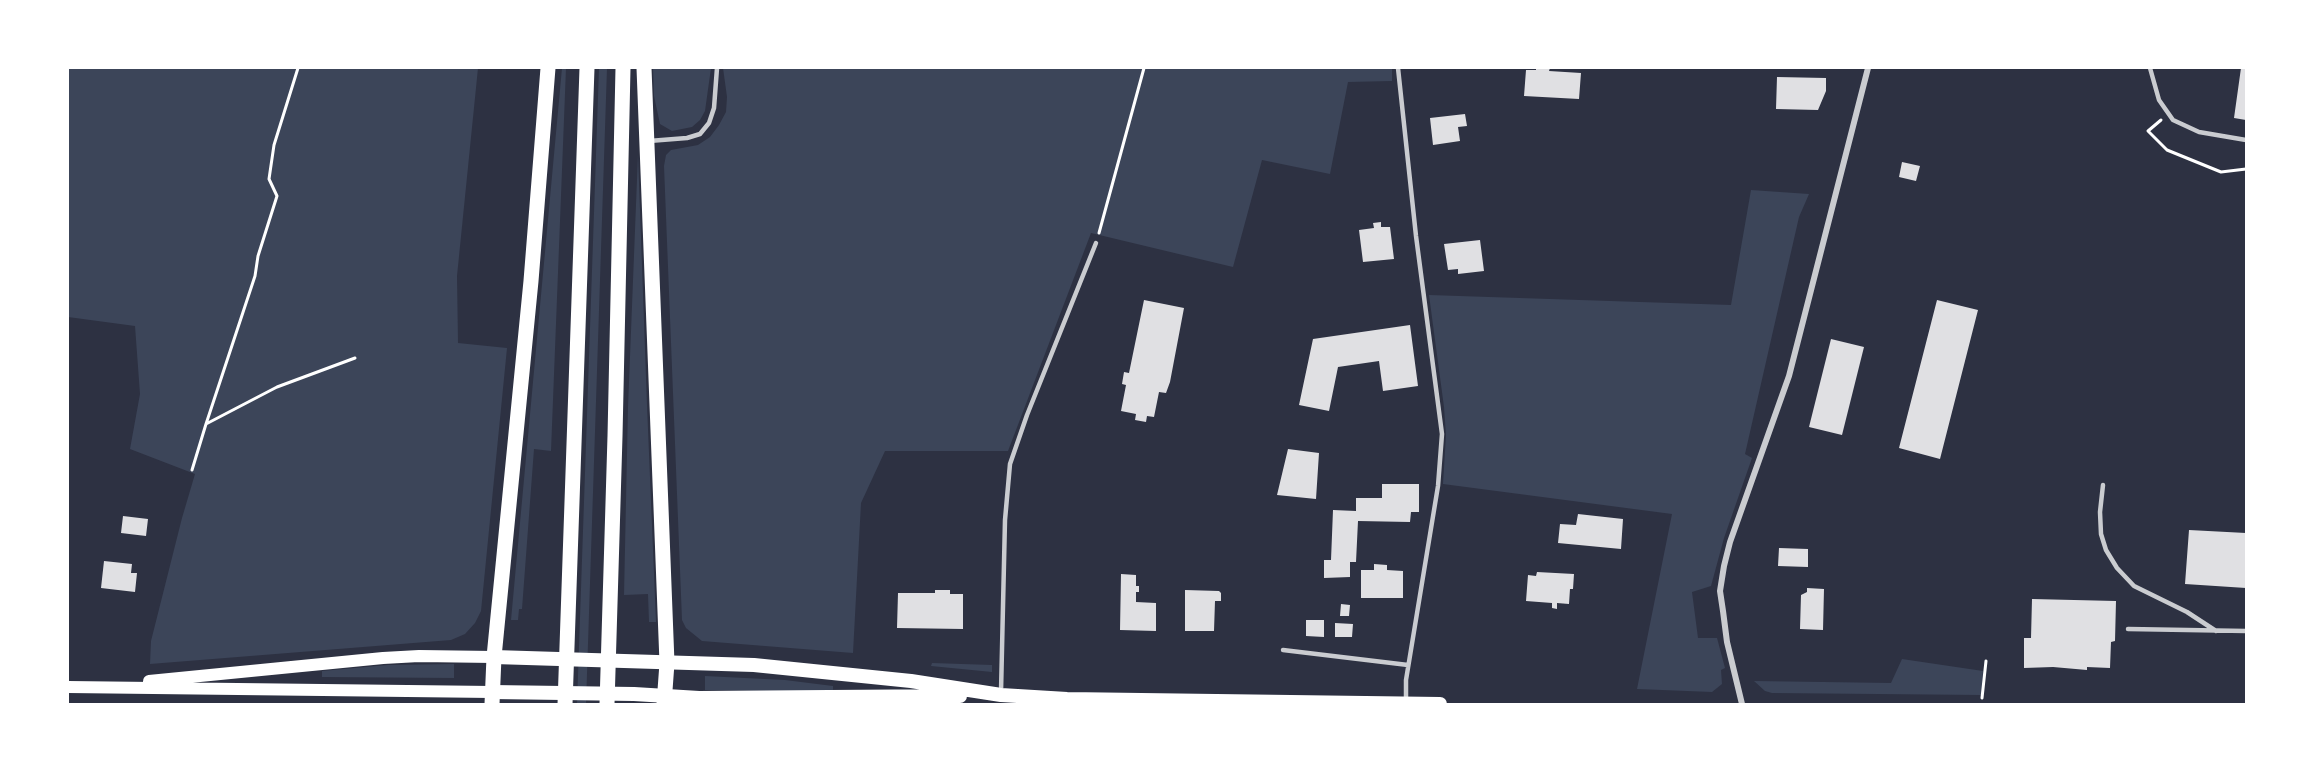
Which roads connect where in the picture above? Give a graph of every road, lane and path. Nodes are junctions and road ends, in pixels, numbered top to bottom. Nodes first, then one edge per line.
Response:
1 (298, 68) edge
2 (548, 68) edge
3 (586, 68) edge
4 (623, 68) edge
5 (644, 68) edge
6 (717, 68) edge
7 (1143, 68) edge
8 (1398, 68) edge
9 (1868, 68) edge
10 (2150, 68) edge
11 (2162, 120) dead end
12 (2247, 140) edge
13 (646, 141) junction
14 (2247, 169) edge
15 (1096, 243) joint
16 (355, 358) dead end
17 (206, 424) junction
18 (192, 470) dead end
19 (2103, 485) dead end
20 (2128, 629) dead end
21 (2216, 631) junction
22 (2247, 631) edge
23 (1283, 650) dead end
24 (494, 657) junction
25 (1986, 661) dead end
26 (667, 663) junction
27 (1408, 665) junction
28 (68, 687) edge
29 (101, 687) junction
30 (492, 698) edge
31 (1983, 698) dead end
32 (1008, 699) edge
33 (664, 701) edge
34 (852, 701) edge
35 (1406, 704) edge
36 (565, 705) edge
37 (607, 705) edge
38 (1440, 705) edge
39 (1742, 705) edge

1 - 17 path
2 - 24 highway
3 - 36 highway
4 - 37 highway
5 - 13 highway
6 - 13 lane
7 - 15 path
8 - 27 lane
9 - 39 street
10 - 12 lane
11 - 14 path
13 - 26 highway
15 - 32 lane
16 - 17 path
17 - 18 path
19 - 21 lane
20 - 21 lane
21 - 22 lane
23 - 27 lane
24 - 26 main road
24 - 29 main road
24 - 30 highway
25 - 31 path
26 - 32 main road
26 - 33 highway
27 - 35 lane
28 - 29 main road
29 - 30 main road
30 - 33 main road
32 - 34 main road
32 - 35 main road
33 - 34 main road
35 - 38 main road

